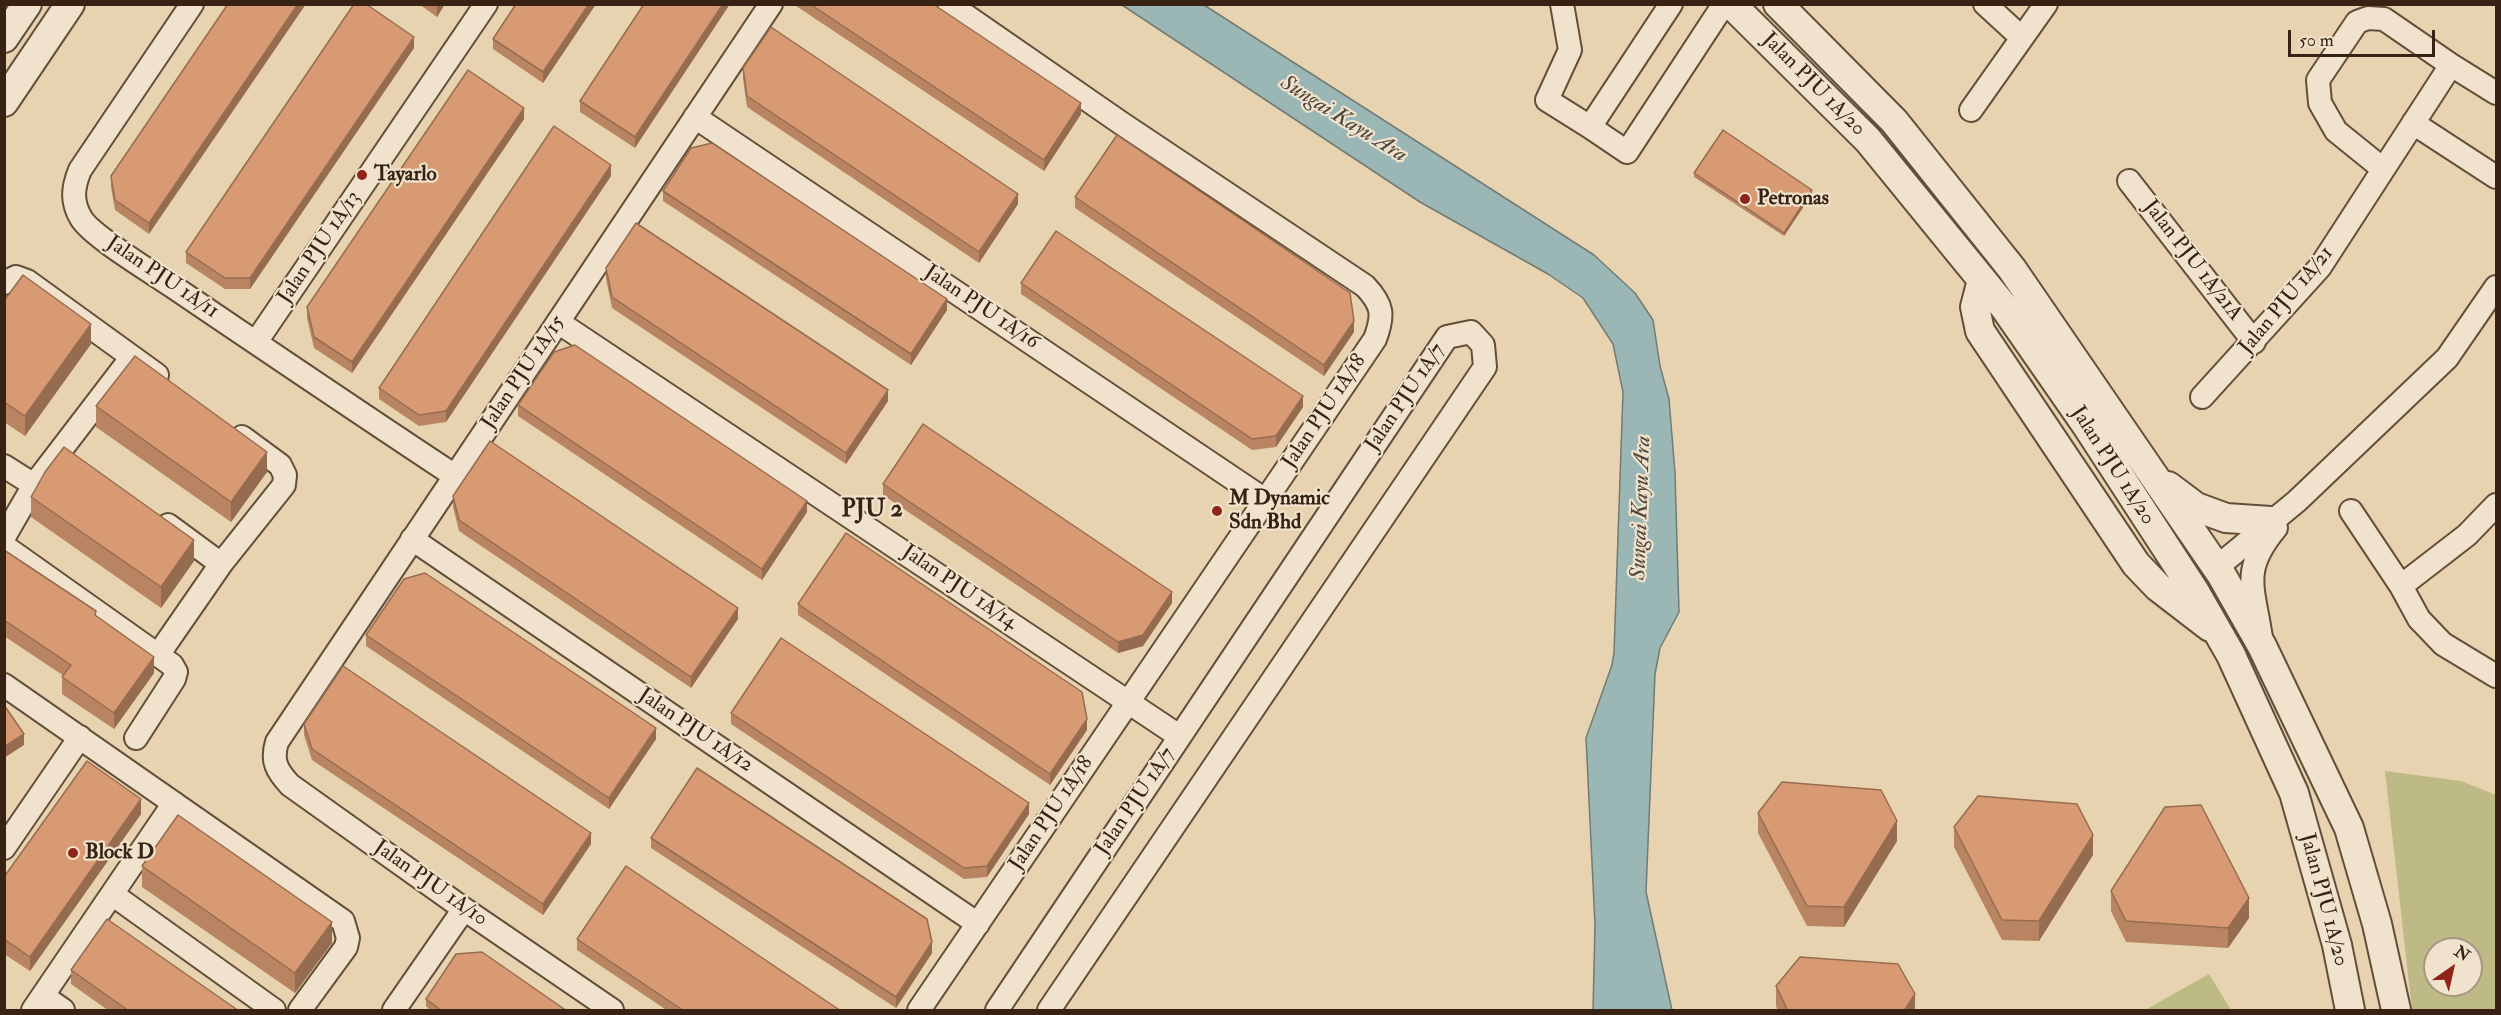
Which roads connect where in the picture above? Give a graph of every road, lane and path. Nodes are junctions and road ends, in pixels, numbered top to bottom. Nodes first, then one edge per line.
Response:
1 (27, 4) edge
2 (69, 4) edge
3 (192, 4) edge
4 (486, 4) edge
5 (771, 4) edge
6 (949, 4) edge
7 (1562, 4) edge
8 (1671, 4) edge
9 (1724, 4) edge
10 (1731, 4) edge
11 (1755, 4) edge
12 (1986, 4) edge
13 (2046, 4) edge
14 (1784, 9) edge
15 (4, 38) edge
16 (2022, 38) junction
17 (2451, 65) junction
18 (1797, 67) junction
19 (2496, 93) edge
20 (4, 102) edge
21 (1971, 110) dead end
22 (695, 117) junction
23 (2413, 123) junction
24 (1590, 128) junction
25 (2383, 169) junction
26 (2496, 177) edge
27 (2129, 181) dead end
28 (4, 283) edge
29 (2496, 287) edge
30 (558, 322) junction
31 (256, 342) junction
32 (2254, 342) junction
33 (132, 357) junction
34 (178, 390) edge
35 (2202, 397) dead end
36 (225, 424) edge
37 (63, 447) junction
38 (82, 461) edge
39 (4, 466) edge
40 (454, 476) junction
41 (2156, 478) junction
42 (34, 485) junction
43 (1265, 501) junction
44 (2297, 501) junction
45 (2496, 505) edge
46 (147, 509) edge
47 (2350, 511) dead end
48 (2271, 521) junction
49 (4, 537) edge
50 (412, 539) junction
51 (4, 546) edge
52 (221, 564) junction
53 (2216, 568) junction
54 (2402, 586) junction
55 (2226, 646) junction
56 (2262, 646) junction
57 (158, 655) junction
58 (2496, 676) edge
59 (4, 685) edge
60 (1129, 701) junction
61 (1179, 736) junction
62 (80, 737) junction
63 (136, 738) dead end
64 (277, 742) joint
65 (174, 803) junction
66 (4, 848) edge
67 (112, 894) junction
68 (464, 909) junction
69 (978, 924) junction
70 (38, 1003) edge
71 (63, 1011) edge
72 (274, 1011) edge
73 (300, 1011) edge
74 (394, 1011) edge
75 (612, 1011) edge
76 (919, 1011) edge
77 (997, 1011) edge
78 (1049, 1011) edge
79 (2350, 1011) edge
80 (2396, 1011) edge

1 - 15 street
2 - 20 street
3 - 31 street, Jalan PJU 1A/11
4 - 31 street, Jalan PJU 1A/13
5 - 22 street, Jalan PJU 1A/15
6 - 43 street, Jalan PJU 1A/18
7 - 24 street
8 - 24 street
9 - 24 street
10 - 18 street, Jalan PJU 1A/20
11 - 18 street
12 - 16 street
13 - 16 street
14 - 41 street, Jalan PJU 1A/20
16 - 21 street
17 - 19 street
17 - 23 street, Jalan PJU 1A/21
17 - 25 street
18 - 55 street, Jalan PJU 1A/20
22 - 30 street, Jalan PJU 1A/15
22 - 43 street, Jalan PJU 1A/16
23 - 25 street, Jalan PJU 1A/21
23 - 26 street
25 - 32 street, Jalan PJU 1A/21
27 - 32 street, Jalan PJU 1A/21A
28 - 33 street
29 - 44 street
30 - 40 street, Jalan PJU 1A/15
30 - 60 street, Jalan PJU 1A/14
31 - 40 street, Jalan PJU 1A/11
32 - 35 street, Jalan PJU 1A/21
33 - 34 street
33 - 37 street
36 - 52 street
37 - 38 street
37 - 42 street
39 - 42 street
40 - 50 street, Jalan PJU 1A/15
41 - 48 street
41 - 53 street, Jalan PJU 1A/20
42 - 49 street
43 - 60 street, Jalan PJU 1A/18
44 - 48 street
44 - 56 street
45 - 54 street
46 - 52 street
47 - 54 street
48 - 53 street
50 - 64 street, Jalan PJU 1A/15
50 - 69 street, Jalan PJU 1A/12
51 - 57 street
52 - 57 street
53 - 55 street
53 - 56 street, Jalan PJU 1A/20
54 - 58 street
55 - 79 street, Jalan PJU 1A/20
56 - 80 street, Jalan PJU 1A/20
57 - 63 street
59 - 62 street
60 - 61 street, Jalan PJU 1A/14
60 - 69 street, Jalan PJU 1A/18
61 - 77 street, Jalan PJU 1A/7
61 - 78 street, Jalan PJU 1A/7
62 - 65 street
62 - 66 street
64 - 68 street, Jalan PJU 1A/10
65 - 67 street
65 - 73 street
67 - 70 street
67 - 72 street
68 - 74 street
68 - 75 street, Jalan PJU 1A/10
69 - 76 street, Jalan PJU 1A/18
70 - 71 street

